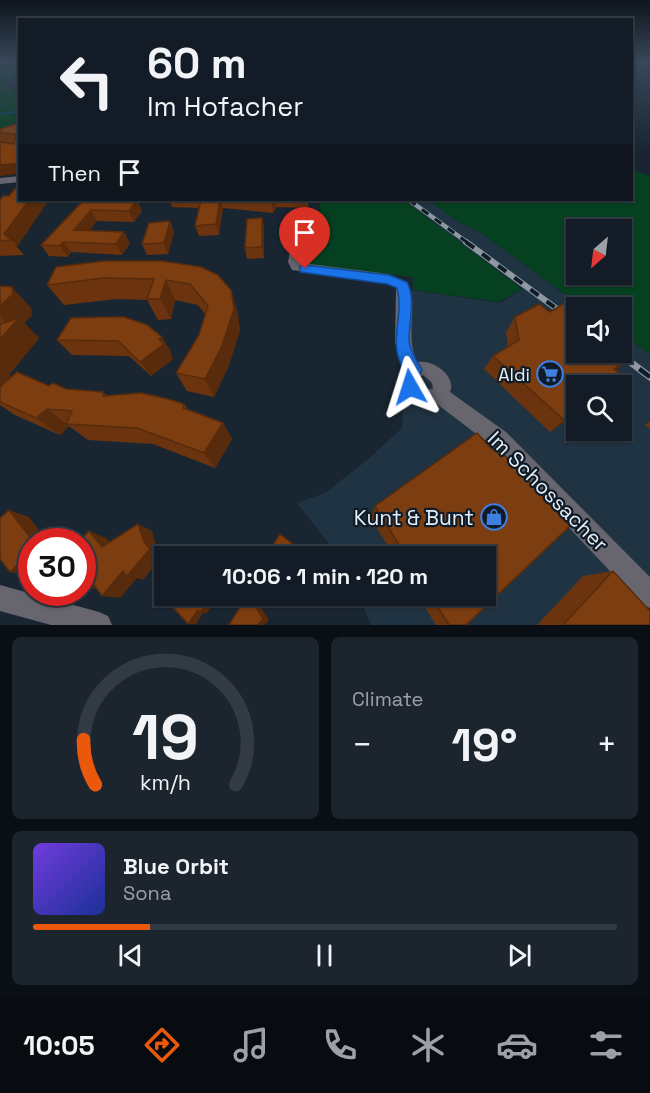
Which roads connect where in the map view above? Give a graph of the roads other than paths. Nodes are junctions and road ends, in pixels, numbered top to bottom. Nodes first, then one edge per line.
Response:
1 (18, 179) edge
2 (0, 181) edge
3 (302, 220) dead end
4 (650, 595) edge
5 (0, 598) edge
6 (99, 625) edge

1 - 2 street
3 - 4 street, Im Schossacher
5 - 6 street

